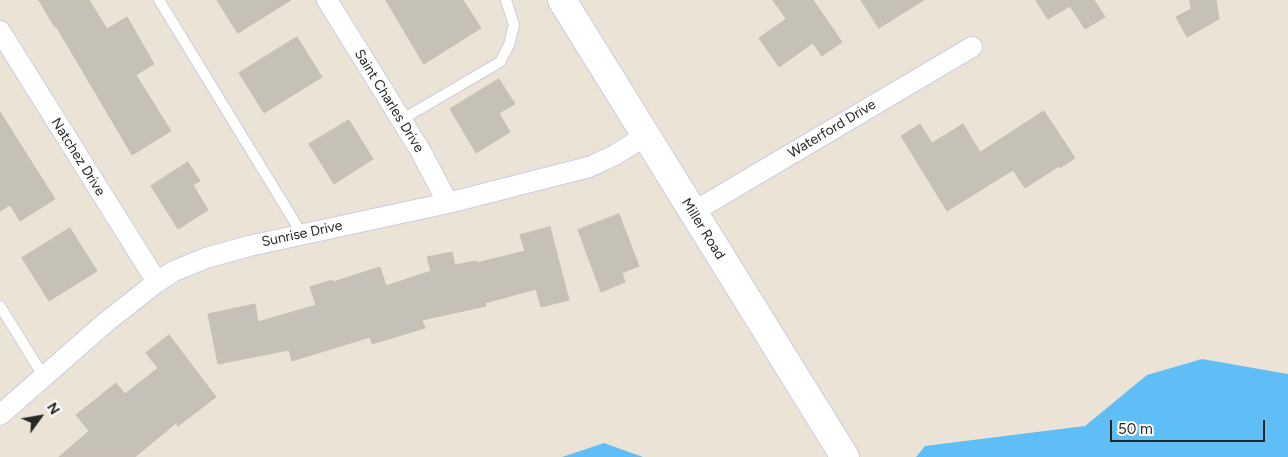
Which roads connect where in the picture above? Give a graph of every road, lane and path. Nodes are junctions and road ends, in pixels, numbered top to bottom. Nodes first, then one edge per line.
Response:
1 (160, 0) edge
2 (327, 0) edge
3 (506, 0) edge
4 (562, 0) edge
5 (0, 31) edge
6 (972, 46) dead end
7 (401, 120) junction
8 (645, 136) junction
9 (448, 203) junction
10 (692, 212) junction
11 (302, 234) junction
12 (157, 282) junction
13 (0, 306) edge
14 (44, 377) junction
15 (0, 415) edge
16 (844, 457) edge

1 - 11 lane
2 - 7 street, Saint Charles Drive
3 - 7 lane
4 - 8 main road, Miller Road
5 - 12 street, Natchez Drive
6 - 10 street, Waterford Drive
7 - 9 street, Saint Charles Drive
8 - 9 street, Sunrise Drive
8 - 10 main road, Miller Road
9 - 11 street, Sunrise Drive
10 - 16 main road, Miller Road
11 - 12 street, Sunrise Drive
12 - 14 street, Sunrise Drive
13 - 14 lane
14 - 15 street, Sunrise Drive

